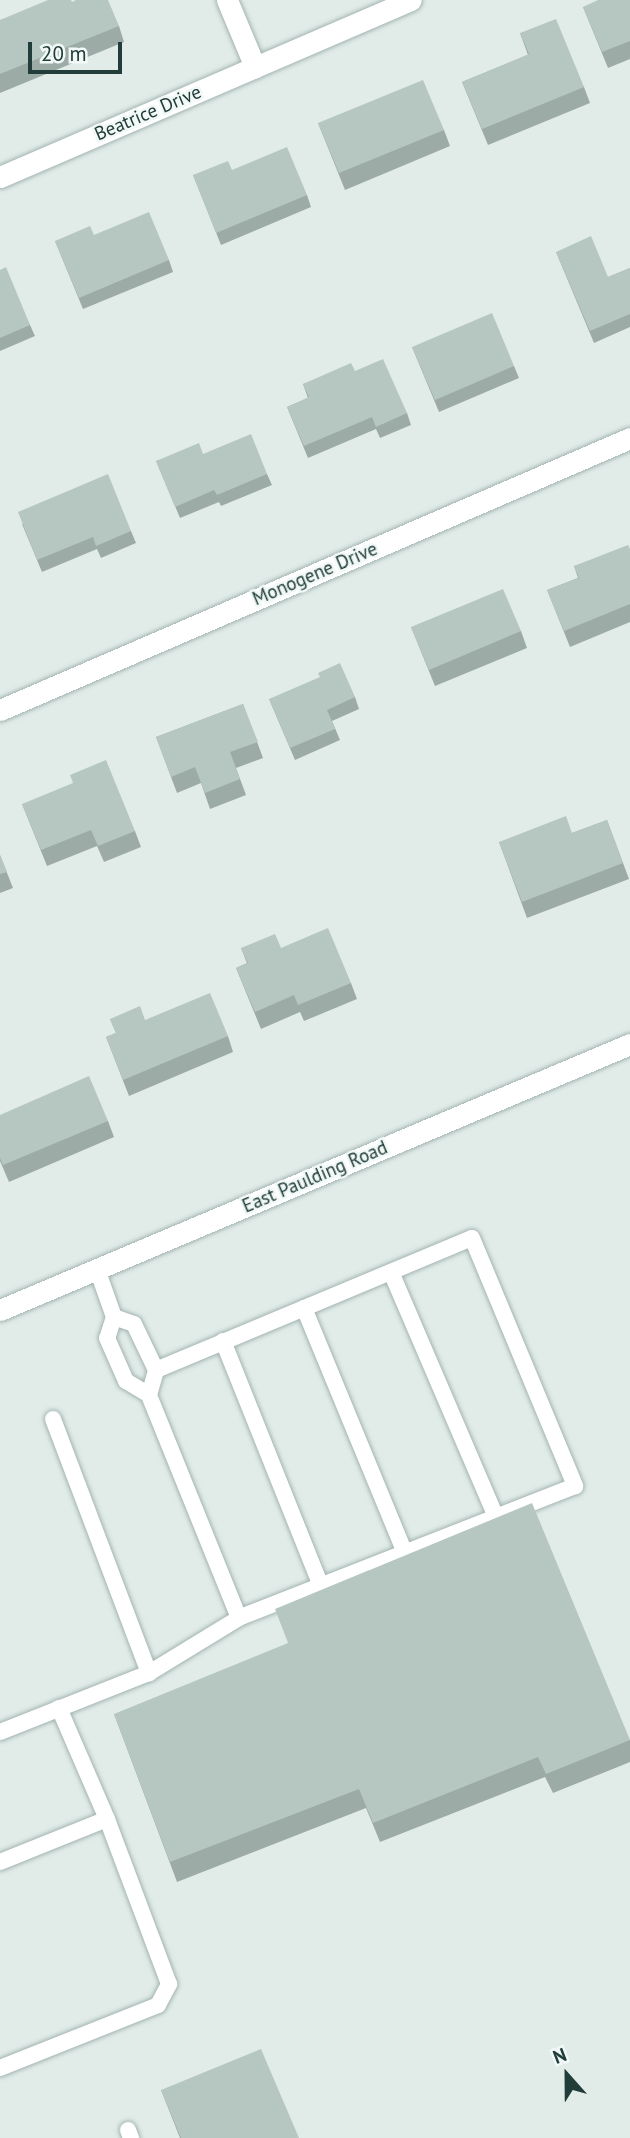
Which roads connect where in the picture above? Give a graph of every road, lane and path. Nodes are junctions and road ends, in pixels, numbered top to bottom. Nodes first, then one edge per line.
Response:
1 (227, 0) edge
2 (411, 0) edge
3 (255, 67) junction
4 (0, 177) edge
5 (630, 438) edge
6 (0, 710) edge
7 (630, 1044) edge
8 (97, 1269) junction
9 (391, 1272) junction
10 (304, 1308) junction
11 (0, 1310) edge
12 (114, 1317) junction
13 (223, 1341) junction
14 (156, 1370) junction
15 (149, 1395) junction
16 (52, 1419) dead end
17 (496, 1517) junction
18 (405, 1553) junction
19 (321, 1586) junction
20 (239, 1618) junction
21 (149, 1673) junction
22 (59, 1708) junction
23 (0, 1732) edge
24 (107, 1819) junction
25 (0, 1863) edge
26 (0, 2068) edge

1 - 3 street
2 - 3 street, Beatrice Drive
3 - 4 street, Beatrice Drive
5 - 6 street, Monogene Drive
7 - 8 street, East Paulding Road
8 - 11 street, East Paulding Road
8 - 12 lane
9 - 10 lane
9 - 17 lane
9 - 17 lane
10 - 13 lane
10 - 18 lane
12 - 14 lane
12 - 15 lane
13 - 14 lane
13 - 19 lane
14 - 15 lane
15 - 20 lane
16 - 21 lane
17 - 18 lane
18 - 19 lane
19 - 20 lane
20 - 21 lane
21 - 22 lane
22 - 23 lane
22 - 24 lane
24 - 25 lane
24 - 26 lane

